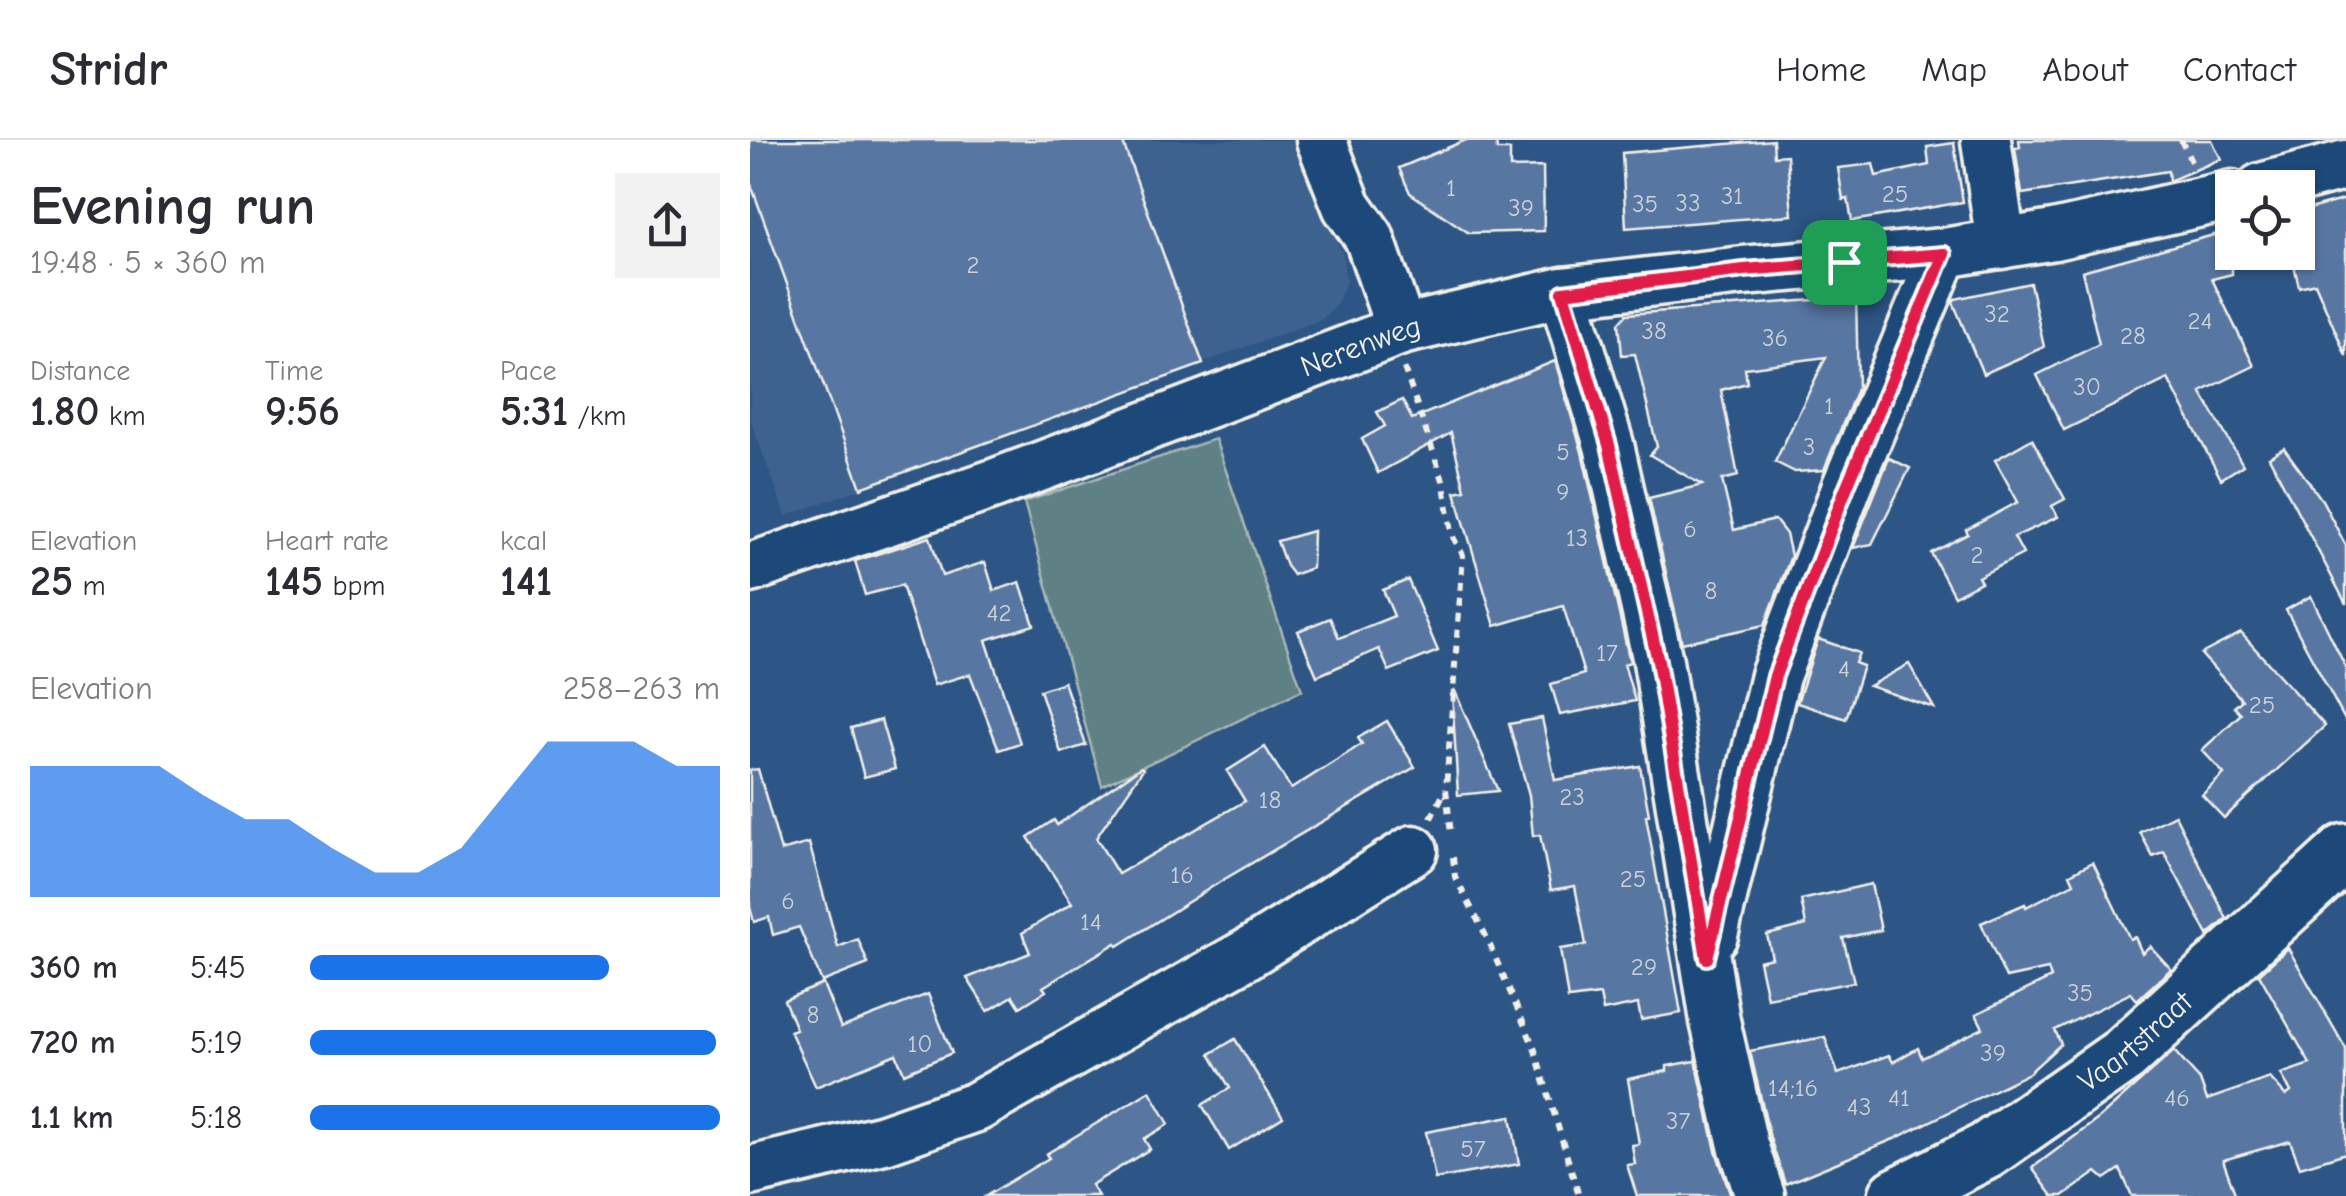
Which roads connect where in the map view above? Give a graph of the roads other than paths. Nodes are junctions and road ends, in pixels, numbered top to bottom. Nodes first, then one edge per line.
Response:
1 (1321, 140) edge
2 (1986, 140) edge
3 (2346, 165) edge
4 (2315, 173) edge
5 (2215, 199) edge
6 (2001, 244) junction
7 (1944, 254) junction
8 (1563, 292) junction
9 (1402, 330) junction
10 (750, 568) edge
11 (1413, 850) dead end
12 (2346, 852) edge
13 (1707, 958) junction
14 (750, 1171) edge
15 (1760, 1196) edge
16 (1897, 1196) edge

1 - 9 street
2 - 6 street
3 - 4 street
5 - 6 street, Nerenweg
6 - 7 street, Nerenweg
7 - 8 street, Nerenweg
7 - 13 street
8 - 9 street, Nerenweg
8 - 13 street
9 - 10 street, Nerenweg
11 - 14 street
12 - 16 main road, Vaartstraat
13 - 15 street

